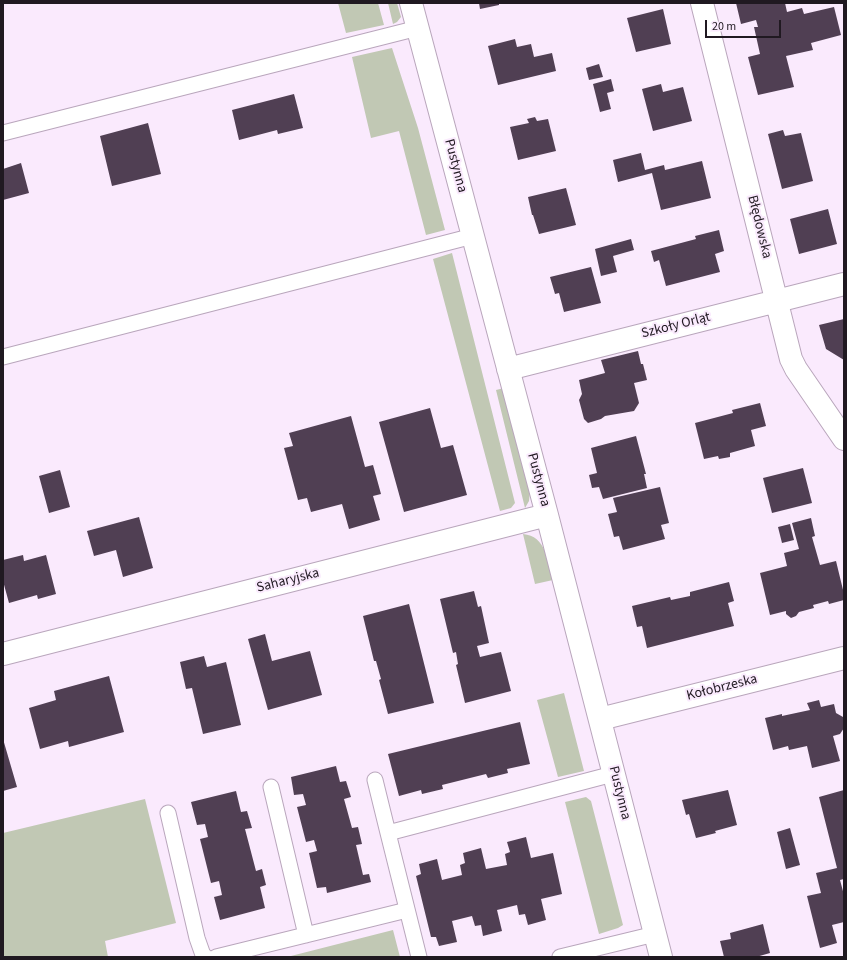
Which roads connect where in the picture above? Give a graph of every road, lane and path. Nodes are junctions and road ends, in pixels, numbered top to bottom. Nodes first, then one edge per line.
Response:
1 (411, 3) edge
2 (702, 3) edge
3 (418, 28) junction
4 (3, 133) edge
5 (473, 236) junction
6 (844, 284) edge
7 (777, 301) junction
8 (3, 357) edge
9 (508, 369) junction
10 (844, 439) edge
11 (547, 515) junction
12 (3, 654) edge
13 (844, 658) edge
14 (600, 719) junction
15 (614, 774) junction
16 (375, 780) dead end
17 (271, 787) dead end
18 (168, 813) dead end
19 (388, 833) junction
20 (407, 910) junction
21 (655, 934) junction
22 (306, 935) junction
23 (206, 957) edge
24 (216, 957) edge
25 (419, 957) edge
26 (560, 957) edge
27 (661, 957) edge

1 - 3 street, Pustynna
2 - 7 street, Błędowska
3 - 4 lane
3 - 5 street, Pustynna
5 - 8 lane
5 - 9 street, Pustynna
6 - 7 street, Szkoły Orląt
7 - 9 street, Szkoły Orląt
7 - 10 street, Błędowska
9 - 11 street, Pustynna
11 - 12 street, Saharyjska
11 - 14 street, Pustynna
13 - 14 street, Kołobrzeska
14 - 15 street, Pustynna
15 - 19 lane
15 - 21 street, Pustynna
16 - 19 lane
17 - 22 lane
18 - 23 lane
19 - 20 lane
20 - 22 lane
20 - 25 lane
21 - 26 lane
21 - 27 street, Pustynna
22 - 24 lane

